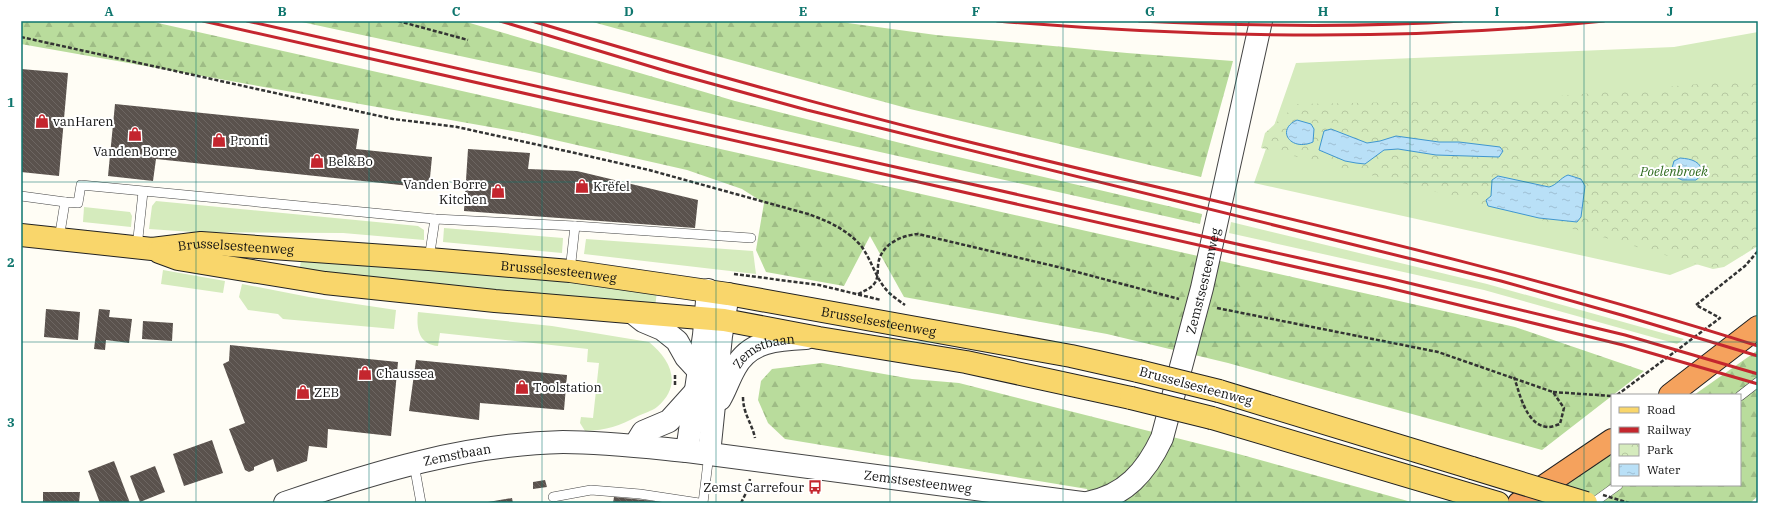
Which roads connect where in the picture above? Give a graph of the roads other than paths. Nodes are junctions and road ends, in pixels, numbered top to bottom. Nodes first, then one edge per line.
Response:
1 (1261, 21) edge
2 (143, 192) junction
3 (21, 196) edge
4 (65, 202) junction
5 (435, 219) junction
6 (574, 226) junction
7 (21, 235) edge
8 (751, 238) dead end
9 (59, 239) junction
10 (145, 248) junction
11 (429, 259) junction
12 (570, 271) junction
13 (718, 292) junction
14 (633, 313) junction
15 (714, 319) junction
16 (1758, 327) edge
17 (819, 338) junction
18 (698, 370) junction
19 (1758, 382) edge
20 (696, 392) junction
21 (1671, 394) edge
22 (1741, 395) edge
23 (713, 410) junction
24 (1611, 441) edge
25 (635, 445) junction
26 (687, 451) junction
27 (709, 454) junction
28 (752, 459) joint
29 (413, 462) junction
30 (1617, 486) edge
31 (553, 497) dead end
32 (285, 503) edge
33 (421, 503) edge
34 (700, 503) edge
35 (703, 503) edge
36 (1082, 503) edge
37 (1087, 503) edge
38 (1498, 503) edge
39 (1519, 503) edge
40 (1586, 503) edge
41 (1593, 503) edge

1 - 37 street, Zemstsesteenweg
2 - 4 lane
2 - 5 lane
2 - 10 lane
3 - 4 lane
4 - 9 lane
5 - 6 lane
5 - 11 lane
6 - 8 lane
6 - 12 lane
7 - 9 main road, Brusselsesteenweg
9 - 10 main road, Brusselsesteenweg
10 - 11 main road, Brusselsesteenweg
10 - 14 main road, Brusselsesteenweg
11 - 12 main road, Brusselsesteenweg
12 - 13 main road, Brusselsesteenweg
13 - 15 street, Zemstbaan
13 - 40 main road, Brusselsesteenweg, bridge
14 - 15 main road, Brusselsesteenweg
14 - 18 street
15 - 17 main road, Brusselsesteenweg
15 - 18 street, Zemstbaan
15 - 23 street, Zemstbaan
16 - 21 highway
17 - 23 street, Zemstbaan
17 - 38 main road, Brusselsesteenweg, bridge
18 - 20 street, Zemstbaan
19 - 22 lane
20 - 25 street
20 - 26 street, Zemstbaan
23 - 27 street, Zemstbaan
24 - 39 highway
25 - 26 street, Zemstbaan
25 - 29 street, Zemstbaan
26 - 27 street, Zemstbaan
27 - 28 street, Zemstbaan
27 - 35 lane
28 - 36 street, Zemstsesteenweg
29 - 32 street, Zemstbaan
29 - 33 lane
30 - 41 lane
31 - 34 lane

